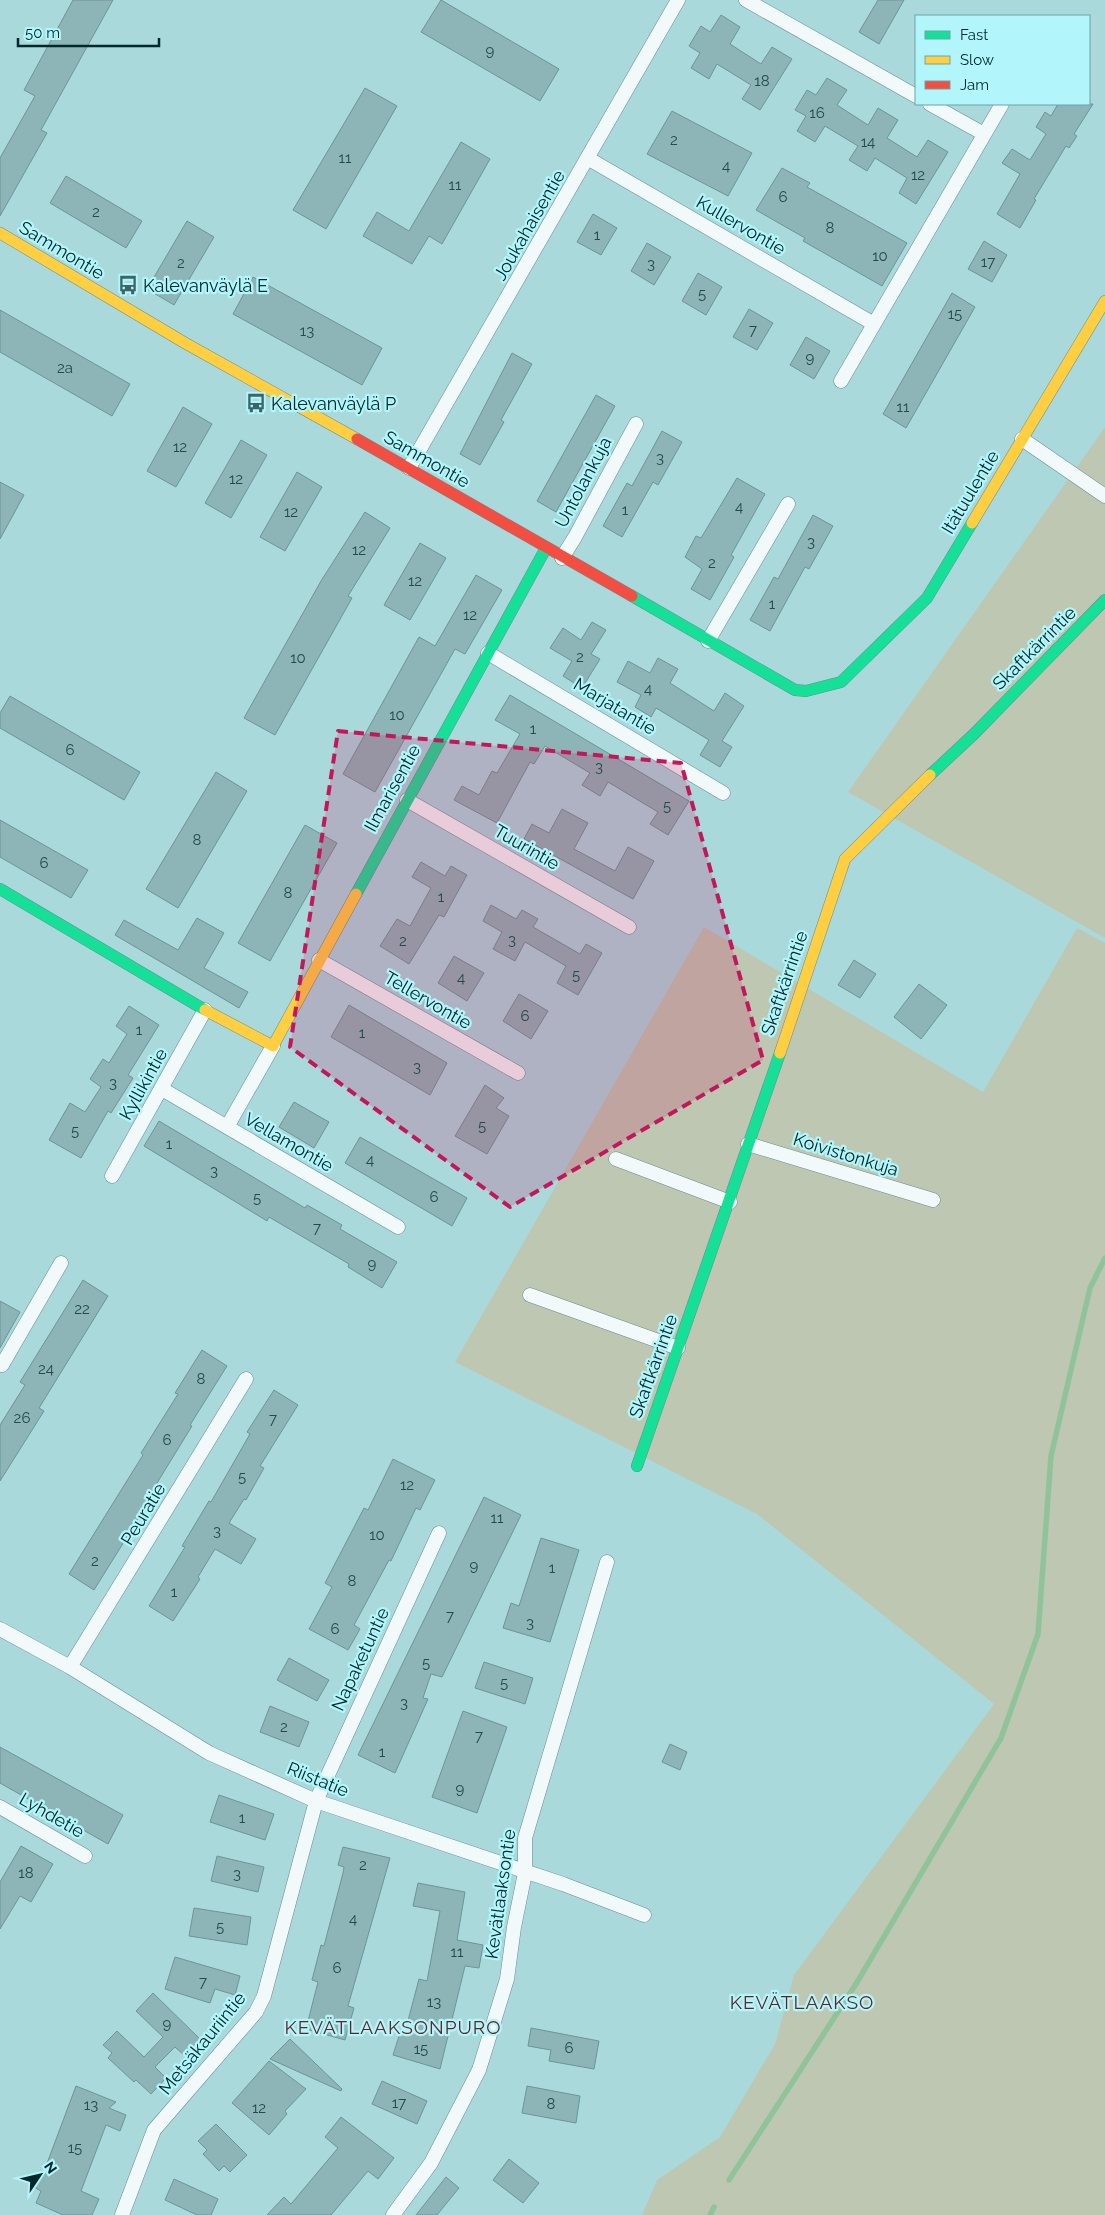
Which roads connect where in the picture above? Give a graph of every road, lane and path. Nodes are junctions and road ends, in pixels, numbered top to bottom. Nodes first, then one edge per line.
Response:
1 (678, 0) edge
2 (746, 0) edge
3 (915, 95) edge
4 (932, 105) edge
5 (1001, 105) edge
6 (984, 134) junction
7 (589, 158) junction
8 (0, 234) edge
9 (1105, 301) edge
10 (874, 324) junction
11 (841, 381) dead end
12 (636, 424) dead end
13 (1022, 439) junction
14 (409, 468) junction
15 (1105, 496) edge
16 (788, 504) dead end
17 (546, 548) junction
18 (562, 558) junction
19 (1105, 600) edge
20 (708, 641) junction
21 (488, 653) junction
22 (841, 682) joint
23 (723, 792) dead end
24 (407, 800) junction
25 (0, 889) edge
26 (629, 927) dead end
27 (319, 960) junction
28 (205, 1010) junction
29 (273, 1046) junction
30 (518, 1073) dead end
31 (162, 1089) junction
32 (227, 1127) junction
33 (748, 1144) junction
34 (616, 1159) dead end
35 (112, 1176) dead end
36 (933, 1200) dead end
37 (730, 1202) junction
38 (398, 1227) dead end
39 (61, 1263) dead end
40 (530, 1295) dead end
41 (678, 1348) junction
42 (1, 1366) edge
43 (246, 1379) dead end
44 (637, 1466) dead end
45 (439, 1533) dead end
46 (607, 1562) dead end
47 (0, 1628) edge
48 (70, 1667) junction
49 (316, 1801) junction
50 (0, 1807) edge
51 (85, 1856) dead end
52 (525, 1873) junction
53 (644, 1915) dead end
54 (122, 2215) edge
55 (392, 2215) edge

1 - 7 street, Joukahaisentie
2 - 3 street
4 - 6 street
5 - 6 street
6 - 10 street
7 - 10 street, Kullervontie
7 - 14 street, Joukahaisentie
8 - 14 street, Sammontie
9 - 13 street, Itätuulentie
10 - 11 street
12 - 18 street, Untolankuja
13 - 15 street
13 - 22 street, Itätuulentie
14 - 17 street, Sammontie
16 - 20 street
17 - 18 street, Sammontie
17 - 21 street, Ilmarisentie
18 - 20 street, Sammontie
19 - 33 street, Skaftkärrintie
20 - 22 street, Sammontie
21 - 23 street, Marjatantie
21 - 24 street, Ilmarisentie
24 - 26 street, Tuurintie
24 - 27 street, Ilmarisentie
25 - 28 street
27 - 29 street, Ilmarisentie
27 - 30 street, Tellervontie
28 - 29 street
28 - 31 street, Kyllikintie
29 - 32 street, Ilmarisentie
31 - 32 street, Vellamontie
31 - 35 street, Kyllikintie
32 - 38 street, Vellamontie
33 - 36 street, Koivistonkuja
33 - 37 street, Skaftkärrintie
34 - 37 street
37 - 41 street, Skaftkärrintie
39 - 42 street
40 - 41 street
41 - 44 street, Skaftkärrintie
43 - 48 street, Peuratie
45 - 49 street, Napaketuntie
46 - 52 street, Kevätlaaksontie
47 - 48 street, Riistatie
48 - 49 street, Riistatie
49 - 52 street, Riistatie
49 - 54 street, Metsäkauriintie
50 - 51 street, Lyhdetie
52 - 53 street, Riistatie
52 - 55 street, Kevätlaaksontie

